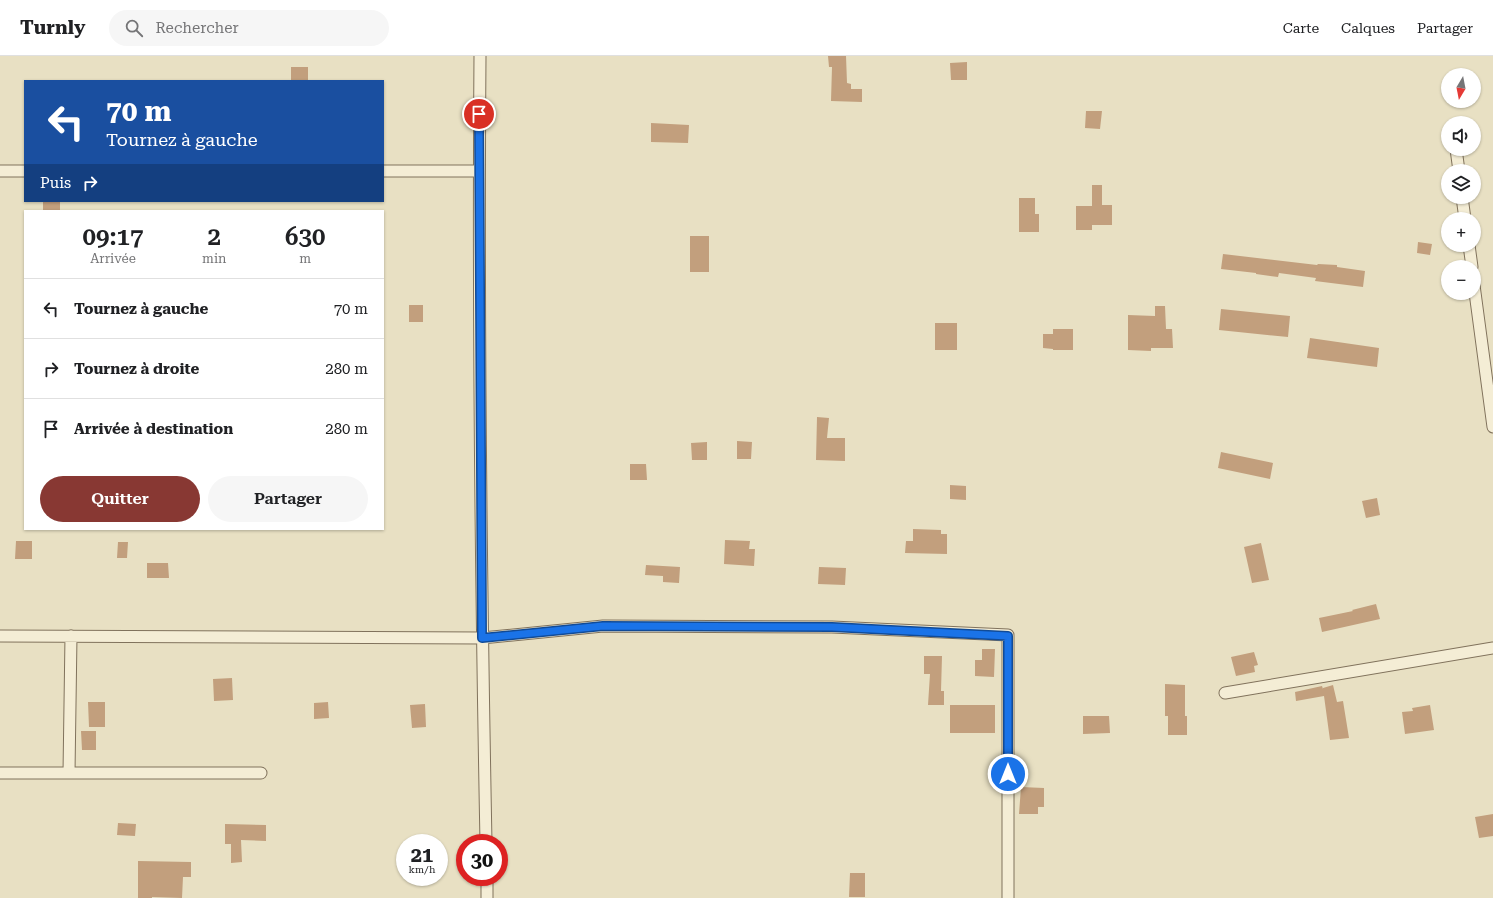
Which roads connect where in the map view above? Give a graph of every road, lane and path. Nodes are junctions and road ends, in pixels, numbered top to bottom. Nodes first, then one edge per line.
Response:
1 (480, 56) edge
2 (0, 171) edge
3 (24, 171) edge
4 (384, 171) edge
5 (479, 171) junction
6 (1476, 300) edge
7 (1493, 427) edge
8 (0, 636) edge
9 (71, 636) junction
10 (482, 638) junction
11 (1493, 648) edge
12 (1225, 693) dead end
13 (0, 773) edge
14 (69, 773) junction
15 (261, 773) dead end
16 (486, 834) edge
17 (487, 886) edge
18 (488, 898) edge
19 (1008, 898) edge

1 - 5 street
2 - 3 street
4 - 5 street
5 - 10 street
6 - 7 street
8 - 9 street
9 - 10 street
9 - 14 street
10 - 16 street
10 - 19 street
11 - 12 street
13 - 14 street
14 - 15 street
17 - 18 street

